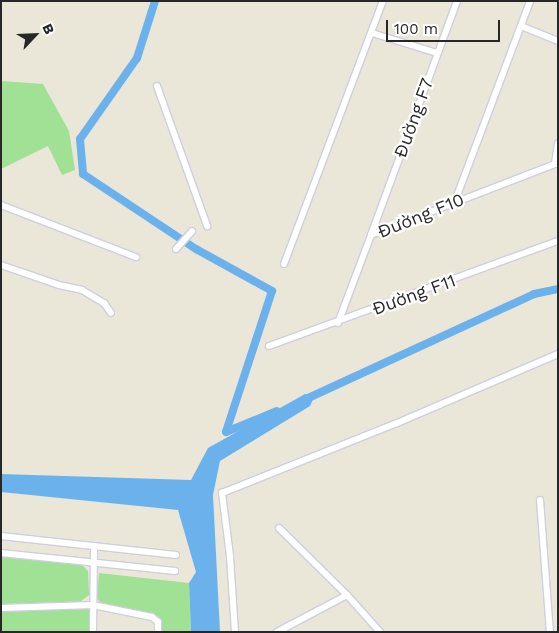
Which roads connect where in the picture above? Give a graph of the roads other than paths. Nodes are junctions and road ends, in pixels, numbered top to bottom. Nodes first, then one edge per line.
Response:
1 (383, 1) edge
2 (457, 1) edge
3 (530, 1) edge
4 (521, 26) junction
5 (372, 33) junction
6 (558, 41) edge
7 (438, 53) junction
8 (157, 86) dead end
9 (558, 143) edge
10 (556, 164) edge
11 (455, 201) junction
12 (1, 205) edge
13 (207, 226) dead end
14 (192, 231) dead end
15 (371, 235) junction
16 (558, 241) edge
17 (176, 249) dead end
18 (136, 257) dead end
19 (284, 264) dead end
20 (1, 265) edge
21 (111, 314) dead end
22 (338, 323) junction
23 (270, 346) dead end
24 (558, 354) edge
25 (540, 500) dead end
26 (279, 528) dead end
27 (1, 536) edge
28 (94, 546) junction
29 (1, 552) edge
30 (176, 555) dead end
31 (94, 562) junction
32 (175, 571) dead end
33 (348, 596) junction
34 (93, 606) junction
35 (1, 608) edge
36 (93, 632) edge
37 (158, 632) edge
38 (235, 632) edge
39 (277, 632) edge
40 (380, 632) edge
41 (550, 632) edge

1 - 5 street
2 - 7 street, Đường F7
3 - 4 street
4 - 6 street
4 - 11 street
5 - 7 street
5 - 19 street
7 - 15 street, Đường F7
8 - 13 street
9 - 10 street
10 - 11 street, Đường F10
11 - 15 street, Đường F10
12 - 18 street
14 - 17 street
15 - 22 street, Đường F10
16 - 22 street, Đường F11
20 - 21 street
22 - 23 street, Đường F11
24 - 38 street
25 - 41 street
26 - 33 street
27 - 28 street
28 - 30 street
28 - 31 street
29 - 31 street
31 - 32 street
31 - 34 street
33 - 39 street
33 - 40 street
34 - 35 street
34 - 36 street
34 - 37 street

